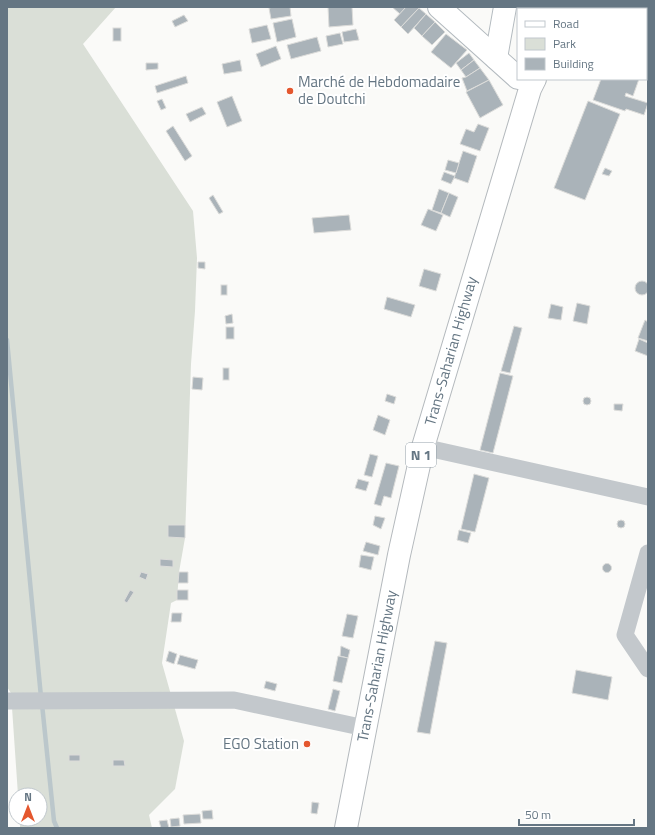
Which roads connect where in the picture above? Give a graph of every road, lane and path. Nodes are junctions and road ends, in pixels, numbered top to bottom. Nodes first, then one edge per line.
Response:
1 (439, 7) edge
2 (505, 7) edge
3 (496, 58) junction
4 (517, 74) edge
5 (526, 81) edge
6 (423, 447) junction
7 (648, 497) edge
8 (647, 564) edge
9 (648, 670) edge
10 (7, 701) edge
11 (365, 728) junction
12 (346, 828) edge

1 - 3 main road
2 - 3 main road
3 - 4 main road
5 - 6 main road, Trans-Saharian Highway / N 1
6 - 7 street
6 - 11 main road, Trans-Saharian Highway / N 1
8 - 9 street
10 - 11 street
11 - 12 main road, Trans-Saharian Highway / N 1

